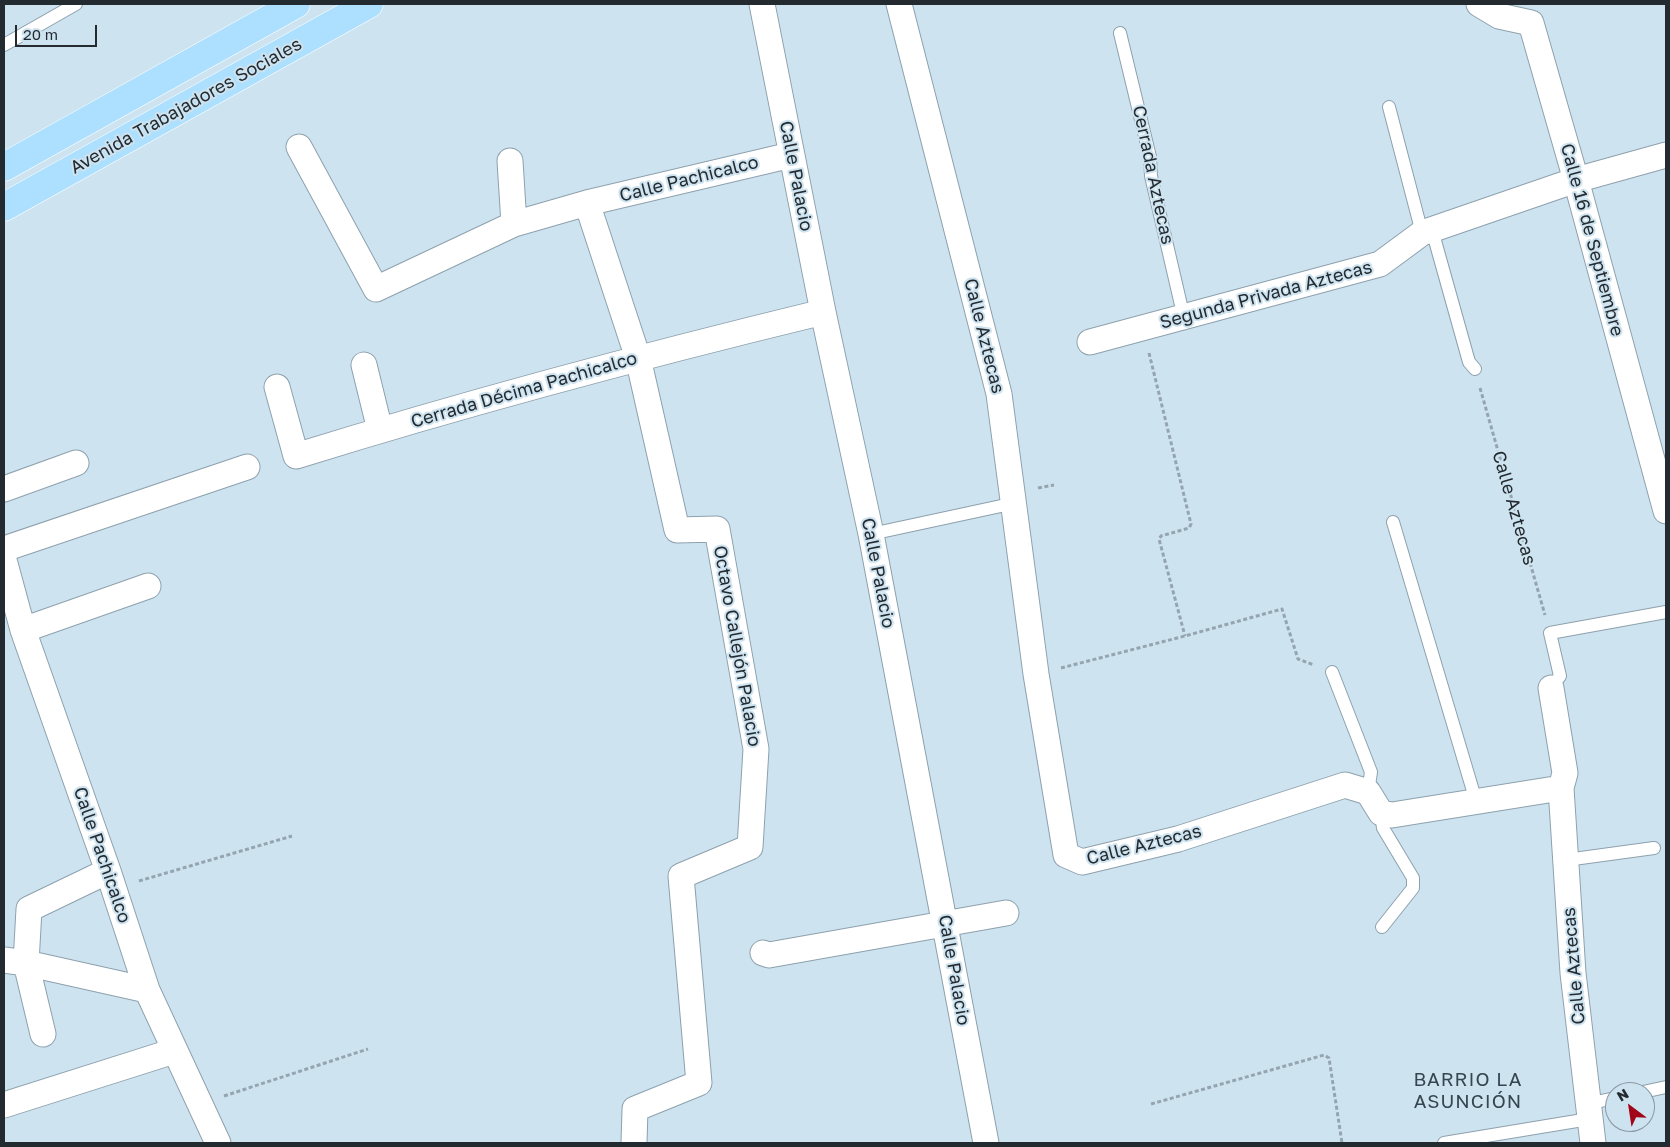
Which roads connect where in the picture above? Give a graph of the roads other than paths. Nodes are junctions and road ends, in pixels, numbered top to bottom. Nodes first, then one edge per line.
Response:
1 (76, 4) edge
2 (296, 4) edge
3 (368, 4) edge
4 (762, 4) edge
5 (899, 4) edge
6 (1479, 4) edge
7 (1120, 33) dead end
8 (4, 45) edge
9 (1389, 107) dead end
10 (299, 148) dead end
11 (791, 155) junction
12 (1666, 155) edge
13 (510, 161) dead end
14 (4, 167) edge
15 (1576, 180) junction
16 (587, 203) junction
17 (4, 208) edge
18 (514, 224) junction
19 (1427, 231) junction
20 (823, 312) junction
21 (1184, 318) junction
22 (1090, 342) dead end
23 (638, 358) junction
24 (364, 365) dead end
25 (1475, 370) road end
26 (277, 387) dead end
27 (380, 430) junction
28 (76, 463) dead end
29 (247, 467) dead end
30 (4, 489) edge
31 (1015, 504) junction
32 (1666, 512) edge
33 (1393, 522) dead end
34 (871, 534) junction
35 (4, 549) edge
36 (4, 560) edge
37 (148, 586) dead end
38 (1666, 612) edge
39 (23, 630) junction
40 (1332, 672) road end
41 (1551, 688) joint
42 (1561, 788) junction
43 (1368, 792) junction
44 (1476, 801) junction
45 (1382, 813) junction
46 (1654, 848) dead end
47 (1566, 860) junction
48 (111, 880) junction
49 (1006, 913) dead end
50 (946, 923) junction
51 (1382, 927) dead end
52 (763, 953) dead end
53 (15, 962) edge
54 (148, 990) junction
55 (43, 1034) dead end
56 (174, 1051) junction
57 (4, 1105) edge
58 (1605, 1108) edge
59 (1590, 1122) edge
60 (218, 1143) edge
61 (634, 1143) edge
62 (986, 1143) edge
63 (1444, 1143) edge

1 - 8 lane
2 - 14 main road, Avenida Trabajadores Sociales
3 - 17 main road, Avenida Trabajadores Sociales
4 - 11 street, Calle Palacio
5 - 31 street, Calle Aztecas
6 - 15 street, Calle 16 de Septiembre
7 - 21 lane, Cerrada Aztecas
9 - 19 lane
10 - 18 street, Calle Pachicalco
11 - 16 street, Calle Pachicalco
11 - 20 street, Calle Palacio
12 - 15 street, Segunda Privada Aztecas
13 - 18 street
15 - 19 street, Segunda Privada Aztecas
15 - 32 street, Calle 16 de Septiembre
16 - 18 street, Calle Pachicalco
16 - 23 street, Octavo Callejón Palacio
19 - 21 street, Segunda Privada Aztecas
19 - 25 lane
20 - 23 street, Cerrada Décima Pachicalco
20 - 34 street, Calle Palacio
21 - 22 street, Segunda Privada Aztecas
23 - 27 street, Cerrada Décima Pachicalco
23 - 61 street, Octavo Callejón Palacio
24 - 27 street
26 - 27 street, Cerrada Décima Pachicalco
28 - 30 street
29 - 35 street
31 - 34 lane
31 - 43 street, Calle Aztecas
33 - 44 lane
34 - 50 street, Calle Palacio
36 - 39 street, Calle Pachicalco
37 - 39 street
38 - 41 lane, Calle Aztecas
39 - 48 street, Calle Pachicalco
40 - 43 lane
41 - 42 street, Calle Aztecas
42 - 44 street
42 - 47 street, Calle Aztecas
43 - 45 street
44 - 45 street
45 - 51 lane
46 - 47 lane
47 - 59 street, Calle Aztecas
48 - 53 street
48 - 54 street, Calle Pachicalco
49 - 50 street
50 - 52 street
50 - 62 street, Calle Palacio
53 - 54 street
53 - 55 street
54 - 56 street, Calle Pachicalco
56 - 57 street
56 - 60 street, Calle Pachicalco
58 - 59 lane
59 - 63 lane

